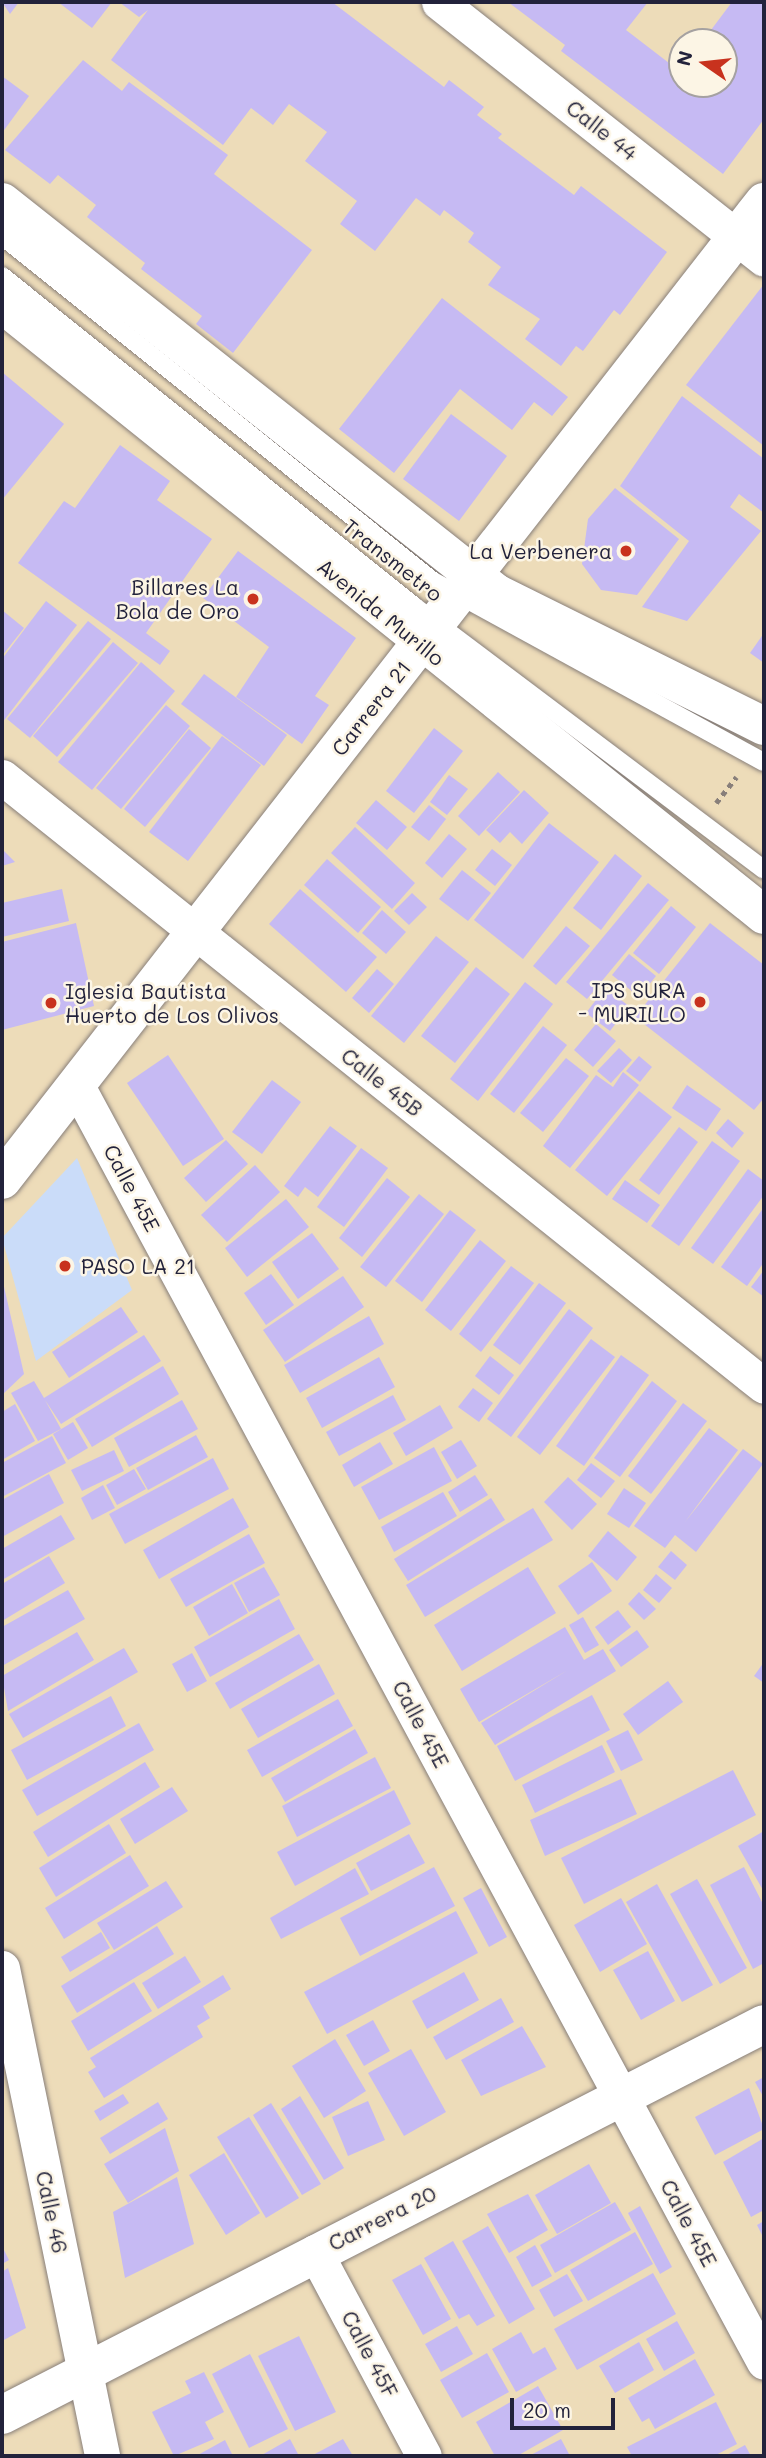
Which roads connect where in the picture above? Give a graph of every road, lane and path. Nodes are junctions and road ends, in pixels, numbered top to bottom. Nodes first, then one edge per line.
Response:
1 (439, 2) edge
2 (2, 202) edge
3 (764, 202) edge
4 (2, 236) edge
5 (750, 248) edge
6 (2, 276) edge
7 (2, 304) edge
8 (447, 610) junction
9 (764, 726) edge
10 (764, 762) edge
11 (2, 777) edge
12 (764, 870) edge
13 (764, 915) edge
14 (195, 935) junction
15 (77, 1086) junction
16 (2, 1180) edge
17 (764, 1386) edge
18 (2, 1968) edge
19 (764, 2024) edge
20 (621, 2096) junction
21 (315, 2252) junction
22 (764, 2362) edge
23 (84, 2370) junction
24 (2, 2415) edge
25 (103, 2456) edge
26 (424, 2456) edge

1 - 5 street, Calle 44
2 - 8 main road, Avenida Murillo
3 - 5 main road, Carrera 21
4 - 8 lane, Transmetro
5 - 8 main road, Carrera 21
6 - 8 lane, Transmetro
7 - 8 main road, Avenida Murillo
8 - 9 main road, Avenida Murillo
8 - 10 lane, Transmetro
8 - 12 lane, Transmetro
8 - 13 main road, Avenida Murillo
8 - 14 main road, Carrera 21
11 - 14 street, Calle 45B
14 - 15 main road, Carrera 21
14 - 17 street, Calle 45B
15 - 16 main road, Carrera 21
15 - 20 street, Calle 45E
18 - 23 street, Calle 46
19 - 20 main road, Carrera 20
20 - 21 main road, Carrera 20
20 - 22 street, Calle 45E
21 - 23 main road, Carrera 20
21 - 26 street, Calle 45F
23 - 24 main road, Carrera 20
23 - 25 street, Calle 46

